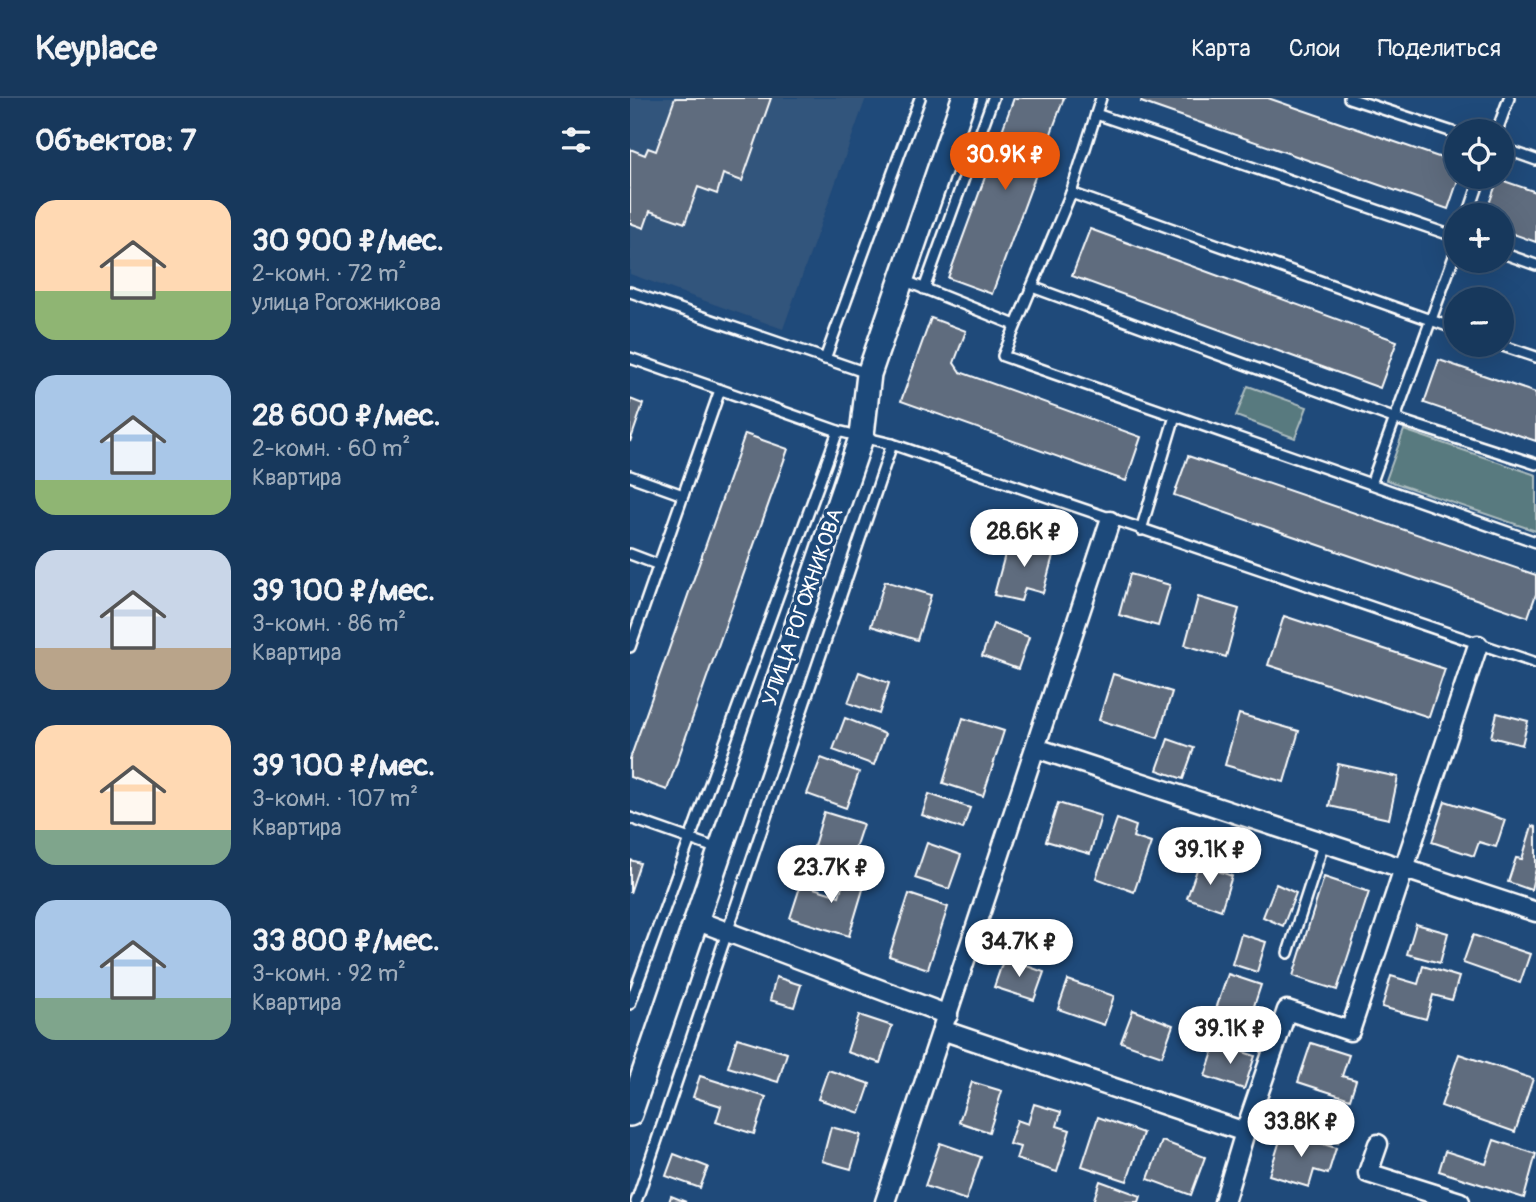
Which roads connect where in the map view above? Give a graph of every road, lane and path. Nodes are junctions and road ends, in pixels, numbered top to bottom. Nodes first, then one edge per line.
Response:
1 (920, 98) edge
2 (964, 98) edge
3 (993, 98) edge
4 (1101, 98) edge
5 (1349, 98) edge
6 (1509, 98) edge
7 (1096, 114) junction
8 (1501, 119) edge
9 (1444, 129) edge
10 (1514, 152) edge
11 (1536, 160) edge
12 (1071, 193) junction
13 (1444, 233) edge
14 (1514, 257) edge
15 (1536, 265) edge
16 (1448, 273) edge
17 (902, 280) junction
18 (1031, 287) junction
19 (924, 289) junction
20 (630, 292) edge
21 (1432, 321) junction
22 (1444, 325) edge
23 (1015, 326) junction
24 (1514, 350) edge
25 (1536, 357) edge
26 (630, 358) edge
27 (825, 359) junction
28 (869, 374) junction
29 (720, 390) junction
30 (1175, 416) junction
31 (1395, 419) junction
32 (838, 431) junction
33 (862, 435) junction
34 (892, 444) junction
35 (1536, 464) edge
36 (630, 476) edge
37 (1371, 484) junction
38 (683, 495) junction
39 (1110, 521) junction
40 (1141, 530) junction
41 (1536, 542) edge
42 (630, 554) edge
43 (659, 565) junction
44 (1478, 645) junction
45 (630, 647) edge
46 (1535, 659) edge
47 (1035, 748) junction
48 (630, 818) edge
49 (690, 839) junction
50 (1323, 845) junction
51 (722, 850) junction
52 (1403, 871) junction
53 (1536, 912) edge
54 (698, 921) junction
55 (729, 932) junction
56 (1288, 953) dead end
57 (630, 1004) edge
58 (945, 1023) junction
59 (630, 1114) edge
60 (1245, 1132) junction
61 (1378, 1144) dead end
62 (636, 1202) edge
63 (885, 1202) edge
64 (1224, 1202) edge
65 (1457, 1202) edge

1 - 27 lane
2 - 17 street, УЛИЦА РОГОЖНИКОВА
3 - 19 lane
4 - 7 lane
5 - 9 lane
6 - 8 lane
7 - 12 lane
7 - 13 lane
10 - 11 lane
12 - 18 lane
12 - 21 lane
14 - 15 lane
16 - 21 lane
17 - 19 lane
17 - 28 street, УЛИЦА РОГОЖНИКОВА
18 - 23 lane
18 - 31 lane
19 - 23 lane
20 - 27 lane
21 - 22 lane
21 - 31 lane
23 - 30 lane
24 - 25 lane
26 - 29 lane
27 - 28 lane
28 - 33 street, УЛИЦА РОГОЖНИКОВА
29 - 32 lane
29 - 38 lane
30 - 37 lane
30 - 40 lane
31 - 35 lane
31 - 37 lane
32 - 33 lane
32 - 49 lane
33 - 34 lane
33 - 51 street, УЛИЦА РОГОЖНИКОВА
34 - 39 lane
34 - 55 lane
36 - 38 lane
37 - 41 lane
38 - 43 lane
39 - 40 lane
39 - 47 street
40 - 44 lane
42 - 43 lane
43 - 45 lane
44 - 46 lane
44 - 52 street
47 - 50 street
47 - 58 street
48 - 49 lane
49 - 51 lane
49 - 57 lane
50 - 52 street
50 - 56 lane
51 - 54 street, УЛИЦА РОГОЖНИКОВА
52 - 53 street
52 - 60 street
54 - 55 street
54 - 59 street, УЛИЦА РОГОЖНИКОВА
55 - 58 street
55 - 62 lane
58 - 60 street
58 - 63 street
60 - 64 street
61 - 65 street

